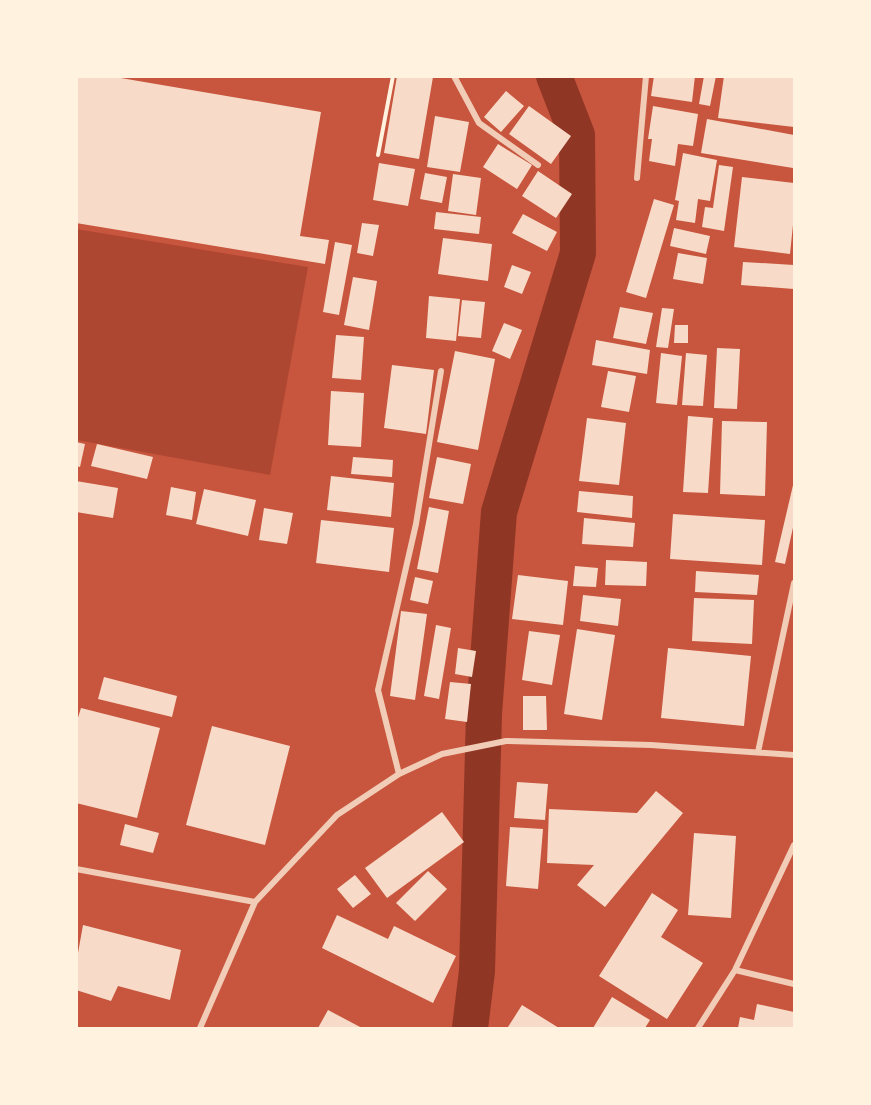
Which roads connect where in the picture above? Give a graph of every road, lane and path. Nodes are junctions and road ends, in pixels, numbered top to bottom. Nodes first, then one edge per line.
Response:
1 (393, 76) edge
2 (454, 76) edge
3 (646, 76) edge
4 (378, 155) dead end
5 (538, 165) dead end
6 (638, 178) dead end
7 (441, 371) dead end
8 (795, 583) edge
9 (758, 752) junction
10 (795, 754) edge
11 (399, 774) junction
12 (795, 845) edge
13 (76, 869) edge
14 (255, 902) junction
15 (735, 970) junction
16 (795, 984) edge
17 (200, 1029) edge
18 (698, 1029) edge

1 - 4 path
2 - 5 street
3 - 6 street
7 - 11 street
8 - 9 street
9 - 10 street
9 - 11 street
11 - 14 street
12 - 15 street
13 - 14 street
14 - 17 street
15 - 16 street
15 - 18 street

